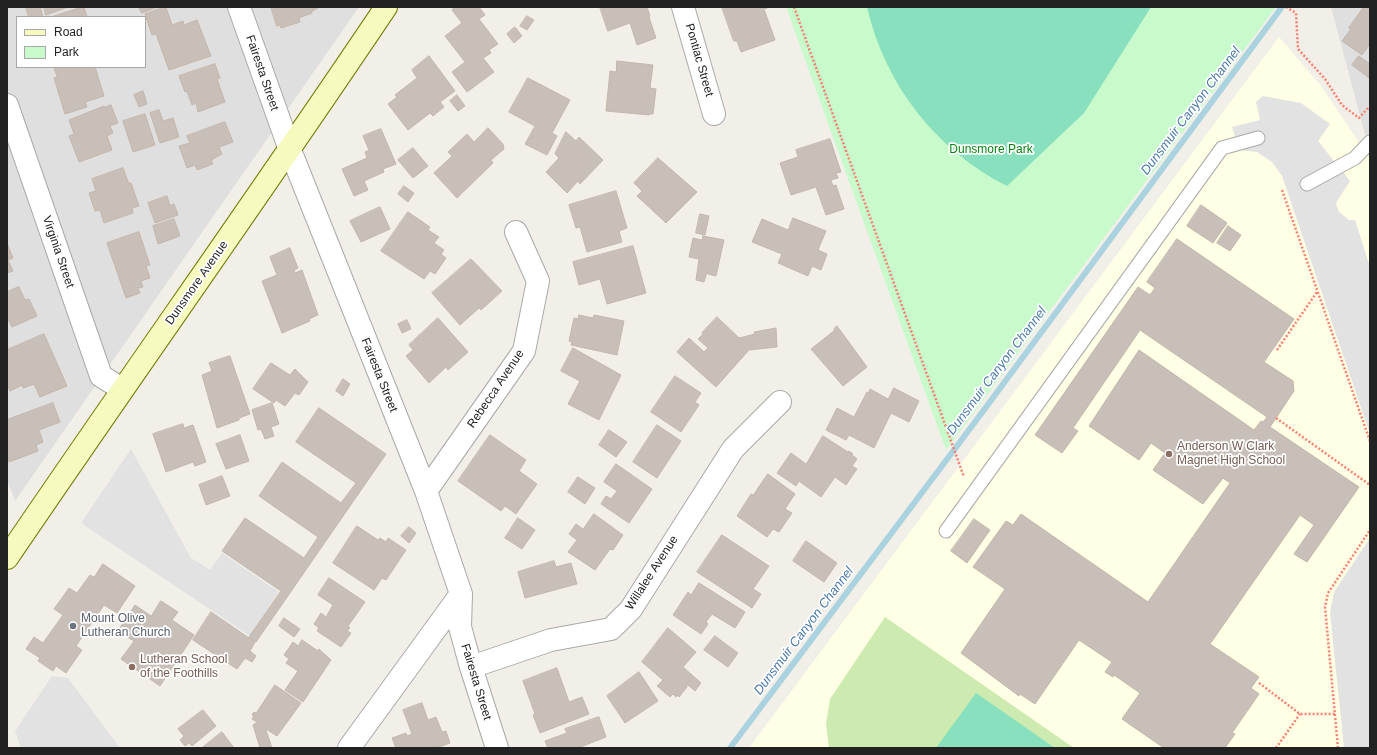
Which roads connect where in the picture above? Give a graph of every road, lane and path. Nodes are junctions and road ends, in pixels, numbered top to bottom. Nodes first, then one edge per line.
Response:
1 (239, 7) edge
2 (386, 7) edge
3 (683, 7) edge
4 (794, 7) edge
5 (1286, 7) edge
6 (7, 106) edge
7 (1370, 108) edge
8 (714, 114) dead end
9 (1258, 138) dead end
10 (1370, 142) edge
11 (290, 150) junction
12 (1307, 184) dead end
13 (1282, 190) dead end
14 (516, 232) dead end
15 (1317, 292) junction
16 (1277, 350) dead end
17 (122, 389) junction
18 (780, 402) dead end
19 (1276, 418) dead end
20 (1370, 441) edge
21 (966, 481) dead end
22 (1370, 485) edge
23 (426, 491) junction
24 (1370, 530) edge
25 (946, 531) dead end
26 (7, 558) edge
27 (461, 594) junction
28 (471, 667) junction
29 (1259, 683) dead end
30 (1300, 714) junction
31 (1335, 714) junction
32 (349, 748) edge
33 (497, 748) edge
34 (1276, 748) edge
35 (1338, 748) edge

1 - 11 street, Fairesta Street
2 - 11 street, Dunsmore Avenue
3 - 8 street, Pontiac Street
4 - 21 path
5 - 7 path
6 - 17 street, Virginia Street
9 - 25 lane
10 - 12 lane
11 - 17 street, Dunsmore Avenue
11 - 23 street, Fairesta Street
13 - 15 path
14 - 23 street, Rebecca Avenue
15 - 16 path
15 - 20 path
17 - 26 street, Dunsmore Avenue
18 - 28 street, Willalee Avenue
19 - 22 path
23 - 27 street, Fairesta Street
24 - 31 path
27 - 28 street, Fairesta Street
27 - 32 street
28 - 33 street, Fairesta Street
29 - 30 path
30 - 31 path
30 - 34 path
31 - 35 path

